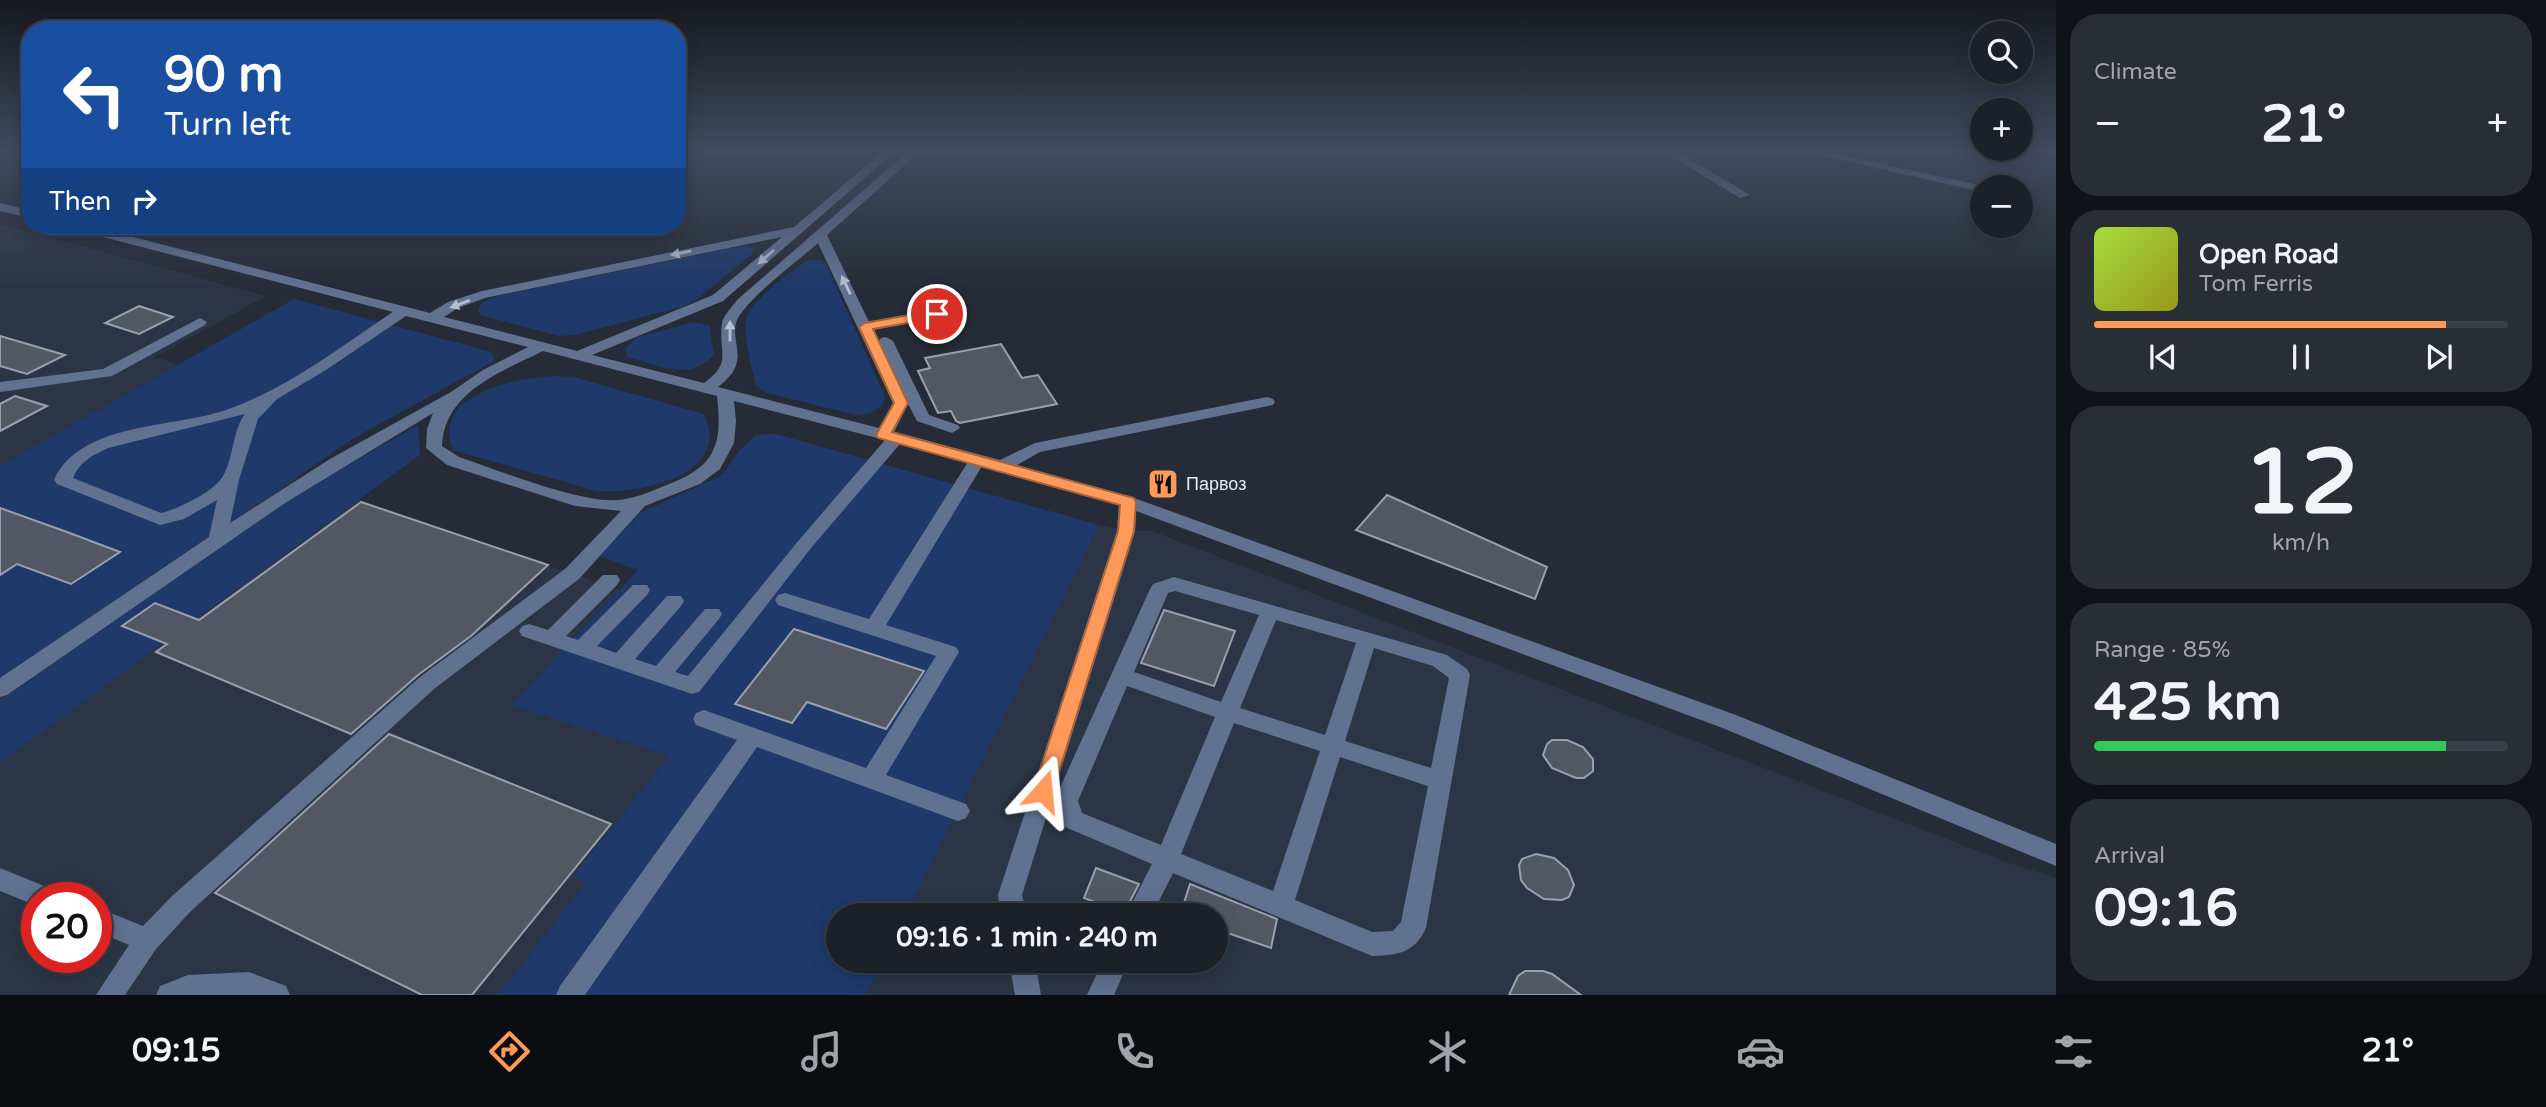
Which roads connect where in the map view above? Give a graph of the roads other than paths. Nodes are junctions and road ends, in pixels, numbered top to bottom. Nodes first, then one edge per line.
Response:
1 (837, 195) edge
2 (864, 195) edge
3 (0, 207) edge
4 (21, 212) edge
5 (796, 230) junction
6 (820, 234) junction
7 (111, 235) edge
8 (404, 311) junction
9 (937, 314) dead end
10 (432, 318) junction
11 (200, 323) dead end
12 (865, 327) junction
13 (886, 341) dead end
14 (542, 346) junction
15 (578, 356) junction
16 (0, 387) edge
17 (706, 389) junction
18 (724, 394) junction
19 (271, 396) junction
20 (453, 396) junction
21 (1266, 401) dead end
22 (952, 428) dead end
23 (890, 436) junction
24 (978, 459) junction
25 (1001, 466) junction
26 (230, 480) junction
27 (639, 502) junction
28 (1128, 502) junction
29 (218, 541) junction
30 (610, 580) dead end
31 (640, 590) dead end
32 (785, 600) dead end
33 (674, 601) dead end
34 (1270, 611) junction
35 (712, 614) dead end
36 (874, 628) junction
37 (529, 631) dead end
38 (551, 639) junction
39 (1367, 639) junction
40 (582, 649) junction
41 (620, 662) junction
42 (660, 675) junction
43 (1121, 676) junction
44 (0, 689) edge
45 (1228, 713) junction
46 (704, 719) dead end
47 (752, 737) junction
48 (1332, 746) junction
49 (1440, 780) junction
50 (870, 781) junction
51 (958, 811) dead end
52 (2056, 855) edge
53 (1167, 859) junction
54 (0, 879) edge
55 (21, 888) edge
56 (1012, 903) edge
57 (1145, 903) edge
58 (1281, 906) junction
59 (112, 925) edge
60 (148, 940) junction
61 (1024, 973) edge
62 (1110, 973) edge
63 (109, 995) edge
64 (169, 995) edge
65 (277, 995) edge
66 (569, 995) edge
67 (1028, 995) edge
68 (1100, 995) edge

1 - 5 street
2 - 6 street
3 - 4 street
5 -> 10 street
5 -> 15 street
12 -> 6 street
17 -> 6 street
7 - 8 street
8 - 10 street
8 - 19 street
9 - 12 street
10 - 14 street
11 - 16 street
12 - 23 street
13 - 22 street
14 - 15 street
14 - 20 street
15 - 17 street
17 - 18 street
18 - 23 street
18 - 27 street
19 - 26 street
19 - 26 street
20 - 27 street
20 - 29 street
21 - 25 street
23 - 24 street
23 - 42 street
24 - 25 street
24 - 36 street
25 - 28 street
26 - 29 street
27 - 60 street
28 - 52 street
28 - 56 street
29 - 44 street
30 - 38 street
31 - 40 street
32 - 36 street
33 - 41 street
34 - 39 street
34 - 43 street
34 - 45 street
35 - 42 street
36 - 50 street
37 - 38 street
38 - 40 street
39 - 48 street
39 - 49 street
40 - 41 street
41 - 42 street
43 - 45 street
43 - 53 street
45 - 48 street
45 - 53 street
46 - 47 street
47 - 50 street
47 - 66 street
48 - 49 street
48 - 58 street
49 - 58 street
50 - 51 street
53 - 57 street
53 - 58 street
54 - 55 street
59 - 60 street
60 - 63 street
61 - 67 street
62 - 68 street
64 - 65 street

